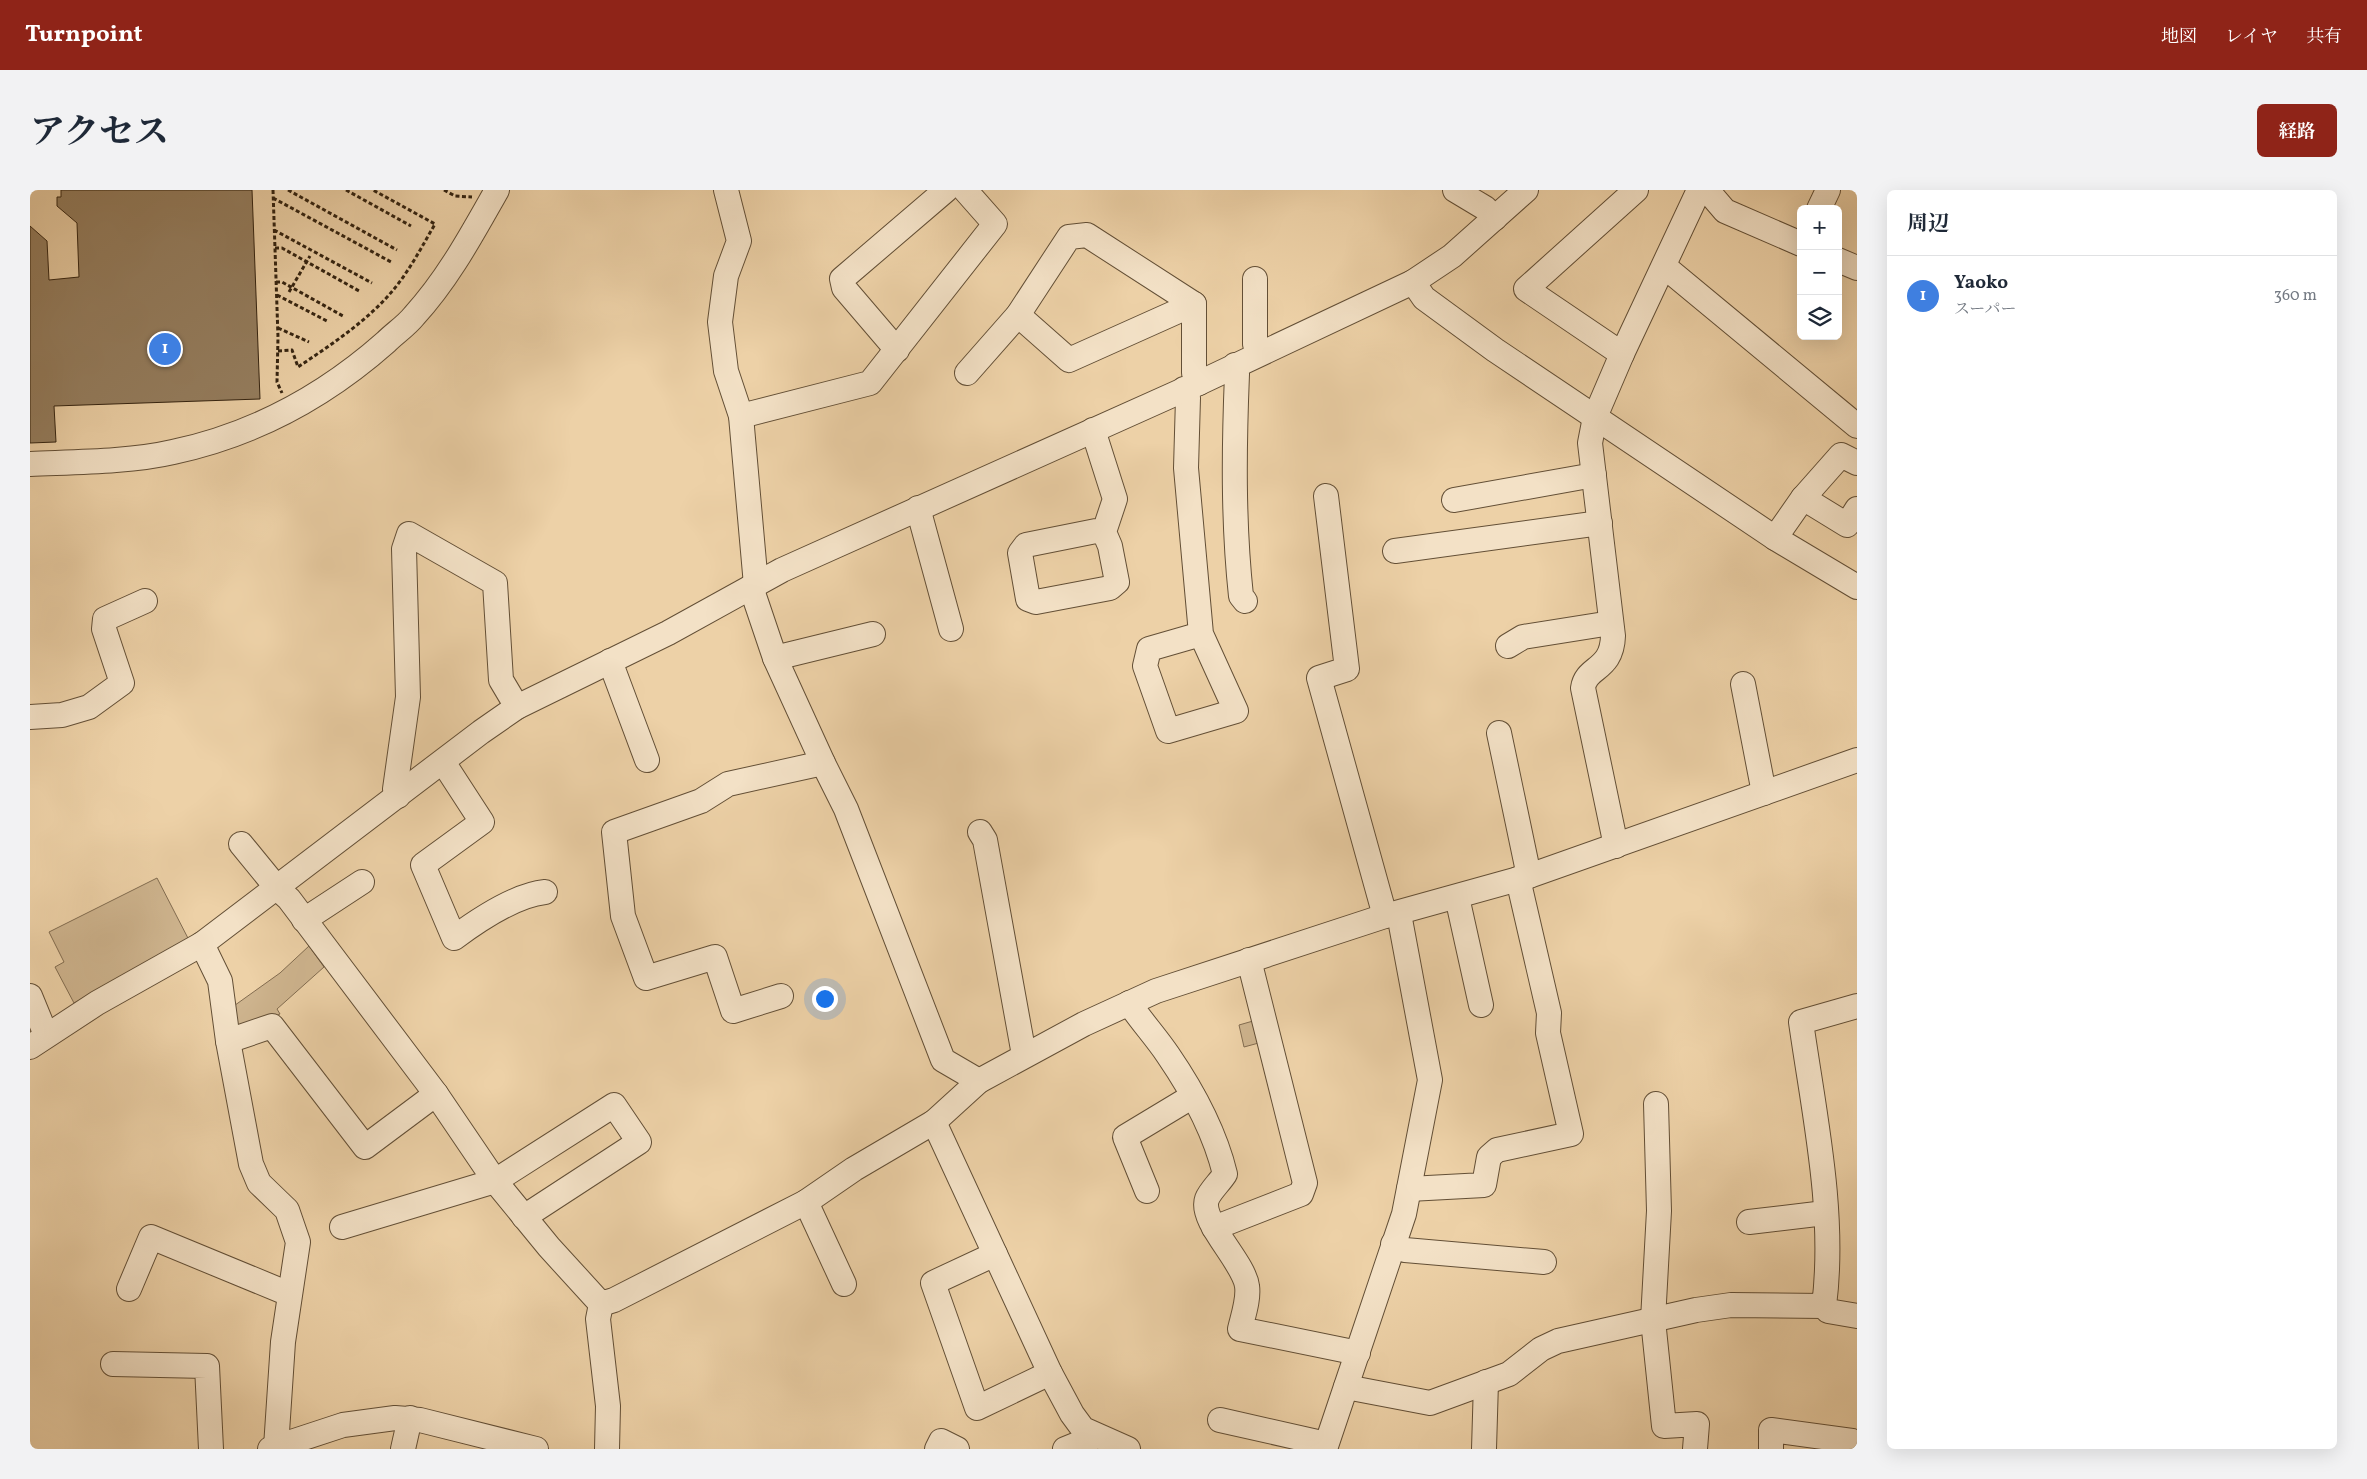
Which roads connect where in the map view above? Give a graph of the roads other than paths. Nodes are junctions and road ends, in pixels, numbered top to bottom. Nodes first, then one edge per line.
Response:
1 (497, 190) edge
2 (726, 190) edge
3 (946, 190) edge
4 (965, 190) edge
5 (1455, 190) edge
6 (1526, 190) edge
7 (1636, 190) edge
8 (1700, 190) edge
9 (1708, 190) edge
10 (1828, 190) edge
11 (1821, 205) edge
12 (1495, 218) junction
13 (1797, 242) edge
14 (1842, 262) edge
15 (1665, 267) junction
16 (1857, 268) edge
17 (1255, 279) dead end
18 (1413, 282) junction
19 (1194, 304) junction
20 (1018, 315) junction
21 (897, 350) junction
22 (1258, 354) junction
23 (1622, 354) junction
24 (1235, 365) junction
25 (967, 373) dead end
26 (1191, 386) junction
27 (741, 416) junction
28 (1595, 417) junction
29 (1857, 426) edge
30 (1093, 430) junction
31 (1857, 463) edge
32 (30, 464) edge
33 (1594, 475) junction
34 (1326, 496) dead end
35 (1802, 498) junction
36 (1454, 500) dead end
37 (918, 508) junction
38 (1857, 509) edge
39 (1600, 523) junction
40 (1104, 532) dead end
41 (1775, 538) junction
42 (1395, 552) dead end
43 (753, 586) junction
44 (1857, 587) edge
45 (1245, 600) dead end
46 (145, 601) dead end
47 (1611, 622) junction
48 (951, 629) dead end
49 (873, 634) dead end
50 (1201, 634) dead end
51 (1508, 646) dead end
52 (775, 658) junction
53 (610, 661) junction
54 (1743, 684) dead end
55 (517, 707) junction
56 (30, 717) edge
57 (1499, 733) dead end
58 (647, 760) dead end
59 (1857, 760) edge
60 (443, 762) junction
61 (822, 763) junction
62 (1764, 792) junction
63 (398, 796) junction
64 (980, 832) dead end
65 (241, 844) dead end
66 (1616, 846) junction
67 (1524, 878) junction
68 (362, 882) dead end
69 (277, 888) junction
70 (544, 892) dead end
71 (1457, 897) junction
72 (1392, 915) junction
73 (304, 920) junction
74 (202, 944) junction
75 (1250, 960) junction
76 (30, 996) edge
77 (781, 996) dead end
78 (1128, 1003) junction
79 (1482, 1005) dead end
80 (1857, 1006) edge
81 (38, 1041) edge
82 (228, 1041) junction
83 (1024, 1055) junction
84 (943, 1060) junction
85 (979, 1081) junction
86 (436, 1094) junction
87 (1193, 1096) junction
88 (958, 1099) junction
89 (1656, 1104) dead end
90 (934, 1122) junction
91 (495, 1181) junction
92 (1409, 1189) junction
93 (1147, 1190) dead end
94 (806, 1202) junction
95 (1825, 1213) junction
96 (524, 1217) junction
97 (1749, 1222) dead end
98 (342, 1227) dead end
99 (1214, 1228) junction
100 (1393, 1244) junction
101 (995, 1254) junction
102 (1544, 1262) dead end
103 (844, 1284) dead end
104 (129, 1289) dead end
105 (289, 1294) junction
106 (601, 1304) junction
107 (1824, 1306) junction
108 (1857, 1316) edge
109 (1652, 1320) junction
110 (1358, 1353) junction
111 (113, 1364) dead end
112 (1050, 1373) junction
113 (1486, 1382) junction
114 (1346, 1387) junction
115 (410, 1418) junction
116 (1220, 1420) dead end
117 (1097, 1436) junction
118 (1325, 1446) edge
119 (273, 1448) edge
120 (211, 1449) edge
121 (403, 1449) edge
122 (536, 1449) edge
123 (607, 1449) edge
124 (937, 1449) edge
125 (957, 1449) edge
126 (1065, 1449) edge
127 (1128, 1449) edge
128 (1484, 1449) edge
129 (1695, 1449) edge
130 (1771, 1449) edge
131 (1850, 1449) edge

1 - 32 street
2 - 27 street
3 - 21 street
4 - 21 street
5 - 12 street
6 - 12 street
7 - 23 street
8 - 15 street
9 - 13 street
10 - 11 street
12 - 18 street
14 - 16 street
15 - 23 street
15 - 29 street
17 - 22 street
18 - 22 street
18 - 28 street
19 - 20 street
19 - 20 street
19 - 26 street
20 - 25 street
21 - 27 street
22 - 24 street
23 - 28 street
24 - 26 street
24 - 45 street
26 - 30 street
26 - 50 street
27 - 43 street
28 - 33 street
28 - 41 street
30 - 37 street
30 - 40 street
31 - 35 street
33 - 36 street
33 - 39 street
34 - 72 street
35 - 38 street
35 - 41 street
37 - 43 street
37 - 48 street
39 - 42 street
39 - 47 street
41 - 44 street
43 - 52 street
43 - 53 street
46 - 56 street
47 - 51 street
47 - 66 street
49 - 52 street
52 - 61 street
53 - 55 street
53 - 58 street
54 - 62 street
55 - 60 street
55 - 63 street
57 - 67 street
59 - 62 street
60 - 63 street
60 - 70 street
61 - 77 street
61 - 84 street
62 - 66 street
63 - 69 street
64 - 83 street
65 - 69 street
66 - 67 street
67 - 71 street
67 - 92 street
68 - 73 street
69 - 73 street
69 - 74 street
71 - 72 street
71 - 79 street
72 - 75 street
72 - 92 street
73 - 86 street
74 - 81 street
74 - 82 street
75 - 78 street
75 - 99 street
76 - 81 street
78 - 83 street
78 - 87 street
80 - 95 street
82 - 86 street
82 - 105 street
83 - 85 street
84 - 85 street
84 - 88 street
85 - 88 street
86 - 91 street
87 - 93 street
87 - 99 street
88 - 90 street
89 - 109 street
90 - 94 street
90 - 101 street
91 - 96 street
91 - 96 street
91 - 98 street
92 - 100 street
94 - 103 street
94 - 106 street
95 - 97 street
95 - 107 street
96 - 106 street
99 - 110 street
100 - 102 street
100 - 110 street
101 - 112 street
101 - 112 street
104 - 105 street
105 - 119 street
106 - 123 street
107 - 108 street
107 - 109 street
109 - 113 street
109 - 129 street
110 - 114 street
111 - 120 street
112 - 117 street
113 - 114 street
113 - 128 street
114 - 118 street
115 - 119 street
115 - 121 street
115 - 122 street
116 - 118 street
117 - 126 street
117 - 127 street
124 - 125 street
130 - 131 street

